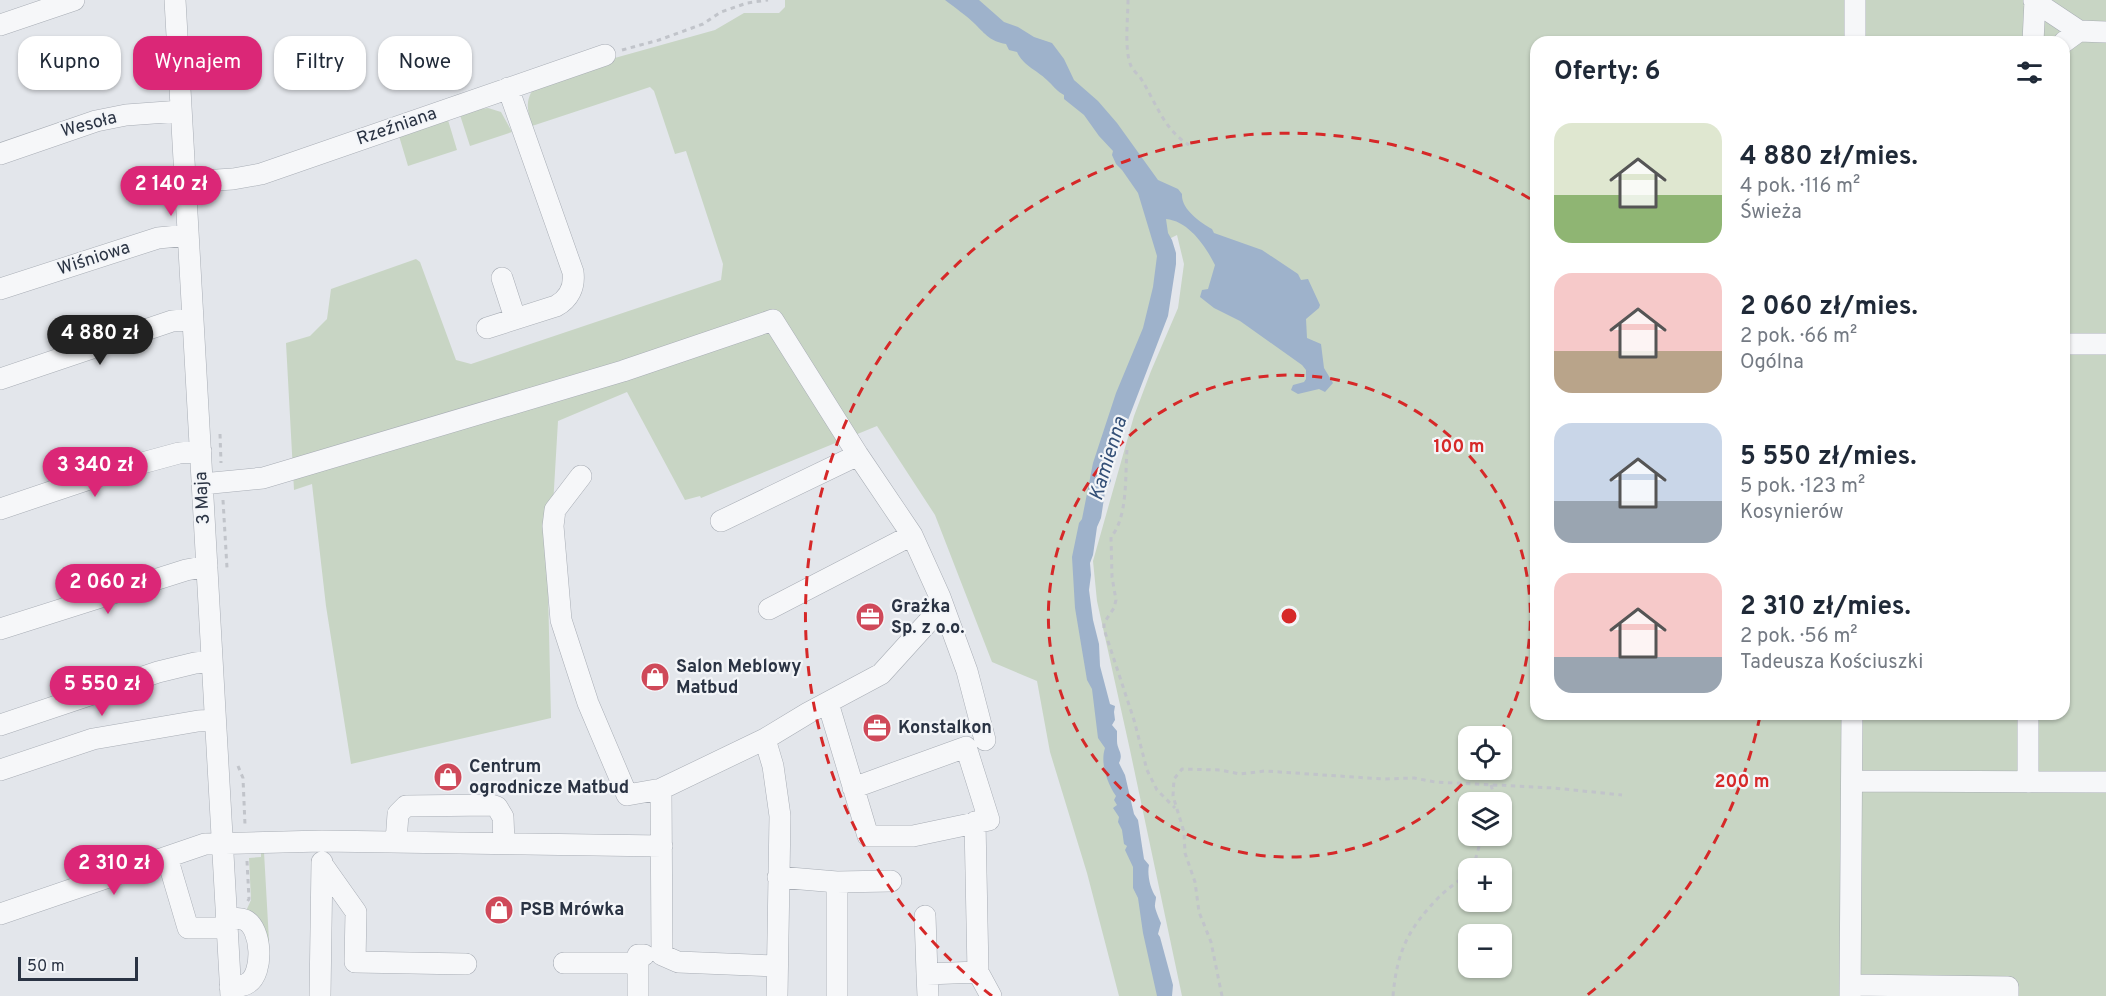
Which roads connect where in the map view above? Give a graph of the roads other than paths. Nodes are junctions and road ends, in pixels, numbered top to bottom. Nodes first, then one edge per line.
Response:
1 (74, 0) edge
2 (176, 0) edge
3 (1856, 0) edge
4 (2035, 1) edge
5 (0, 25) edge
6 (2106, 32) edge
7 (1854, 36) edge
8 (2033, 36) edge
9 (2072, 37) edge
10 (605, 54) road end
11 (508, 88) junction
12 (181, 111) junction
13 (0, 154) edge
14 (185, 182) junction
15 (188, 235) junction
16 (502, 278) dead end
17 (0, 290) edge
18 (514, 318) junction
19 (193, 320) junction
20 (487, 328) dead end
21 (2070, 344) edge
22 (2106, 344) edge
23 (0, 379) edge
24 (201, 451) junction
25 (858, 455) junction
26 (581, 476) dead end
27 (202, 484) junction
28 (0, 508) edge
29 (722, 520) dead end
30 (912, 535) junction
31 (207, 566) junction
32 (940, 597) junction
33 (769, 609) dead end
34 (0, 629) edge
35 (212, 661) junction
36 (828, 703) junction
37 (215, 720) junction
38 (1852, 720) edge
39 (2028, 720) edge
40 (0, 725) edge
41 (765, 739) junction
42 (985, 740) dead end
43 (0, 770) edge
44 (1852, 781) junction
45 (2028, 782) junction
46 (2106, 782) edge
47 (854, 788) junction
48 (661, 789) junction
49 (975, 822) junction
50 (322, 841) junction
51 (396, 842) junction
52 (504, 843) junction
53 (222, 844) junction
54 (662, 846) junction
55 (167, 857) junction
56 (322, 864) junction
57 (778, 877) junction
58 (891, 881) dead end
59 (837, 882) junction
60 (0, 914) edge
61 (925, 916) dead end
62 (226, 924) junction
63 (662, 955) junction
64 (564, 963) dead end
65 (638, 963) junction
66 (466, 964) dead end
67 (776, 966) junction
68 (978, 972) junction
69 (927, 974) junction
70 (1850, 990) edge
71 (230, 991) edge
72 (320, 996) edge
73 (638, 996) edge
74 (777, 996) edge
75 (837, 996) edge
76 (928, 996) edge
77 (991, 996) edge
78 (2008, 996) edge

1 - 5 street
2 - 12 street, 3 Maja
3 - 7 street
4 - 8 street
4 - 9 street
6 - 9 street
10 - 11 street, Rzeźniana
11 - 14 street, Rzeźniana
11 - 18 street
12 - 13 street, Wesoła
12 - 14 street, 3 Maja
14 - 15 street, 3 Maja
15 - 17 street, Wiśniowa
15 - 19 street, 3 Maja
16 - 18 street
18 - 20 street
19 - 23 street
19 - 24 street, 3 Maja
21 - 22 street
24 - 27 street, 3 Maja
24 - 28 street
25 - 27 street
25 - 29 street
25 - 30 street
26 - 48 street
27 - 31 street, 3 Maja
30 - 32 street
30 - 33 street
31 - 34 street
31 - 35 street, 3 Maja
32 - 36 street
32 - 42 street
35 - 37 street, 3 Maja
35 - 40 street
36 - 41 street
36 - 47 street
37 - 43 street
37 - 53 street, 3 Maja
38 - 44 street
39 - 45 street
41 - 48 street
41 - 57 street
44 - 45 street
44 - 70 street
45 - 46 street
47 - 49 street
47 - 49 street
48 - 54 street
49 - 68 street
50 - 51 street
50 - 53 street
50 - 56 street
51 - 52 street
51 - 52 street
52 - 54 street
53 - 55 street
53 - 62 street, 3 Maja
54 - 63 street
55 - 60 street
55 - 62 street
56 - 66 street
56 - 72 street
57 - 59 street
57 - 67 street
58 - 59 street
59 - 75 street
61 - 69 street
62 - 71 street, 3 Maja
62 - 71 street
63 - 65 street
63 - 67 street
64 - 65 street
65 - 73 street
67 - 74 street
68 - 69 street
68 - 77 street
69 - 76 street
70 - 78 street

